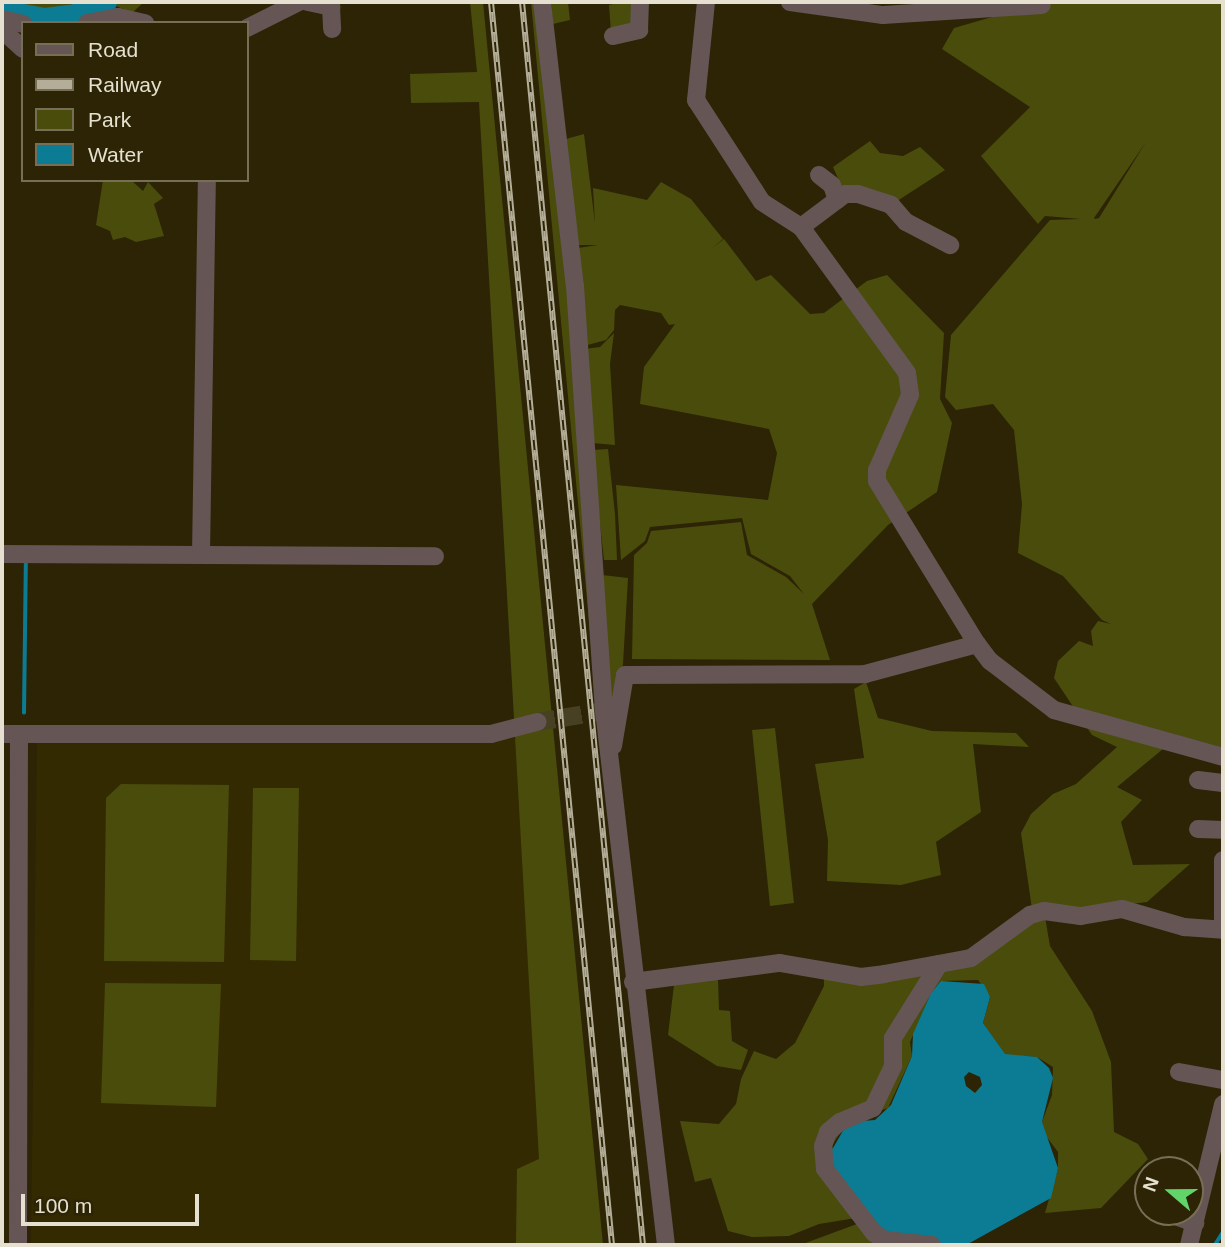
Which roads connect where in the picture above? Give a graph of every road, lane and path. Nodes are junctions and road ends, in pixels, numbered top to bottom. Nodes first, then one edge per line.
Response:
1 (299, 2) edge
2 (308, 2) edge
3 (542, 2) edge
4 (640, 2) edge
5 (706, 2) edge
6 (796, 2) edge
7 (1042, 5) dead end
8 (2, 19) edge
9 (99, 21) edge
10 (134, 21) edge
11 (21, 24) edge
12 (248, 27) edge
13 (332, 29) dead end
14 (2, 30) edge
15 (613, 36) dead end
16 (21, 47) edge
17 (819, 175) dead end
18 (207, 182) edge
19 (837, 200) junction
20 (801, 227) junction
21 (950, 245) dead end
22 (2, 554) edge
23 (201, 554) junction
24 (435, 555) dead end
25 (977, 644) junction
26 (537, 722) tunnel mouth
27 (11, 734) edge
28 (1223, 757) edge
29 (610, 763) junction
30 (1198, 780) dead end
31 (1223, 783) edge
32 (1198, 829) dead end
33 (1223, 830) edge
34 (1223, 860) edge
35 (10, 900) edge
36 (1214, 905) edge
37 (1223, 930) edge
38 (939, 964) junction
39 (633, 982) junction
40 (1179, 1072) dead end
41 (1223, 1080) edge
42 (1223, 1104) edge
43 (1204, 1185) edge
44 (1194, 1226) edge
45 (18, 1245) edge
46 (666, 1245) edge
47 (923, 1245) edge
48 (1189, 1245) edge

1 - 12 street
2 - 13 street
3 - 29 street
4 - 15 street
5 - 20 street
6 - 7 street
8 - 11 street
9 - 10 street
14 - 16 street
17 - 19 street
18 - 23 street
19 - 20 street
19 - 21 street
20 - 25 street
22 - 23 street
23 - 24 street
25 - 28 street
25 - 29 street
26 - 27 street
27 - 35 street
29 - 39 street
30 - 31 street
32 - 33 street
34 - 36 street
35 - 45 street
36 - 37 street
37 - 38 street
38 - 39 street
38 - 47 street
39 - 46 street
40 - 41 street
42 - 43 street
44 - 48 street

